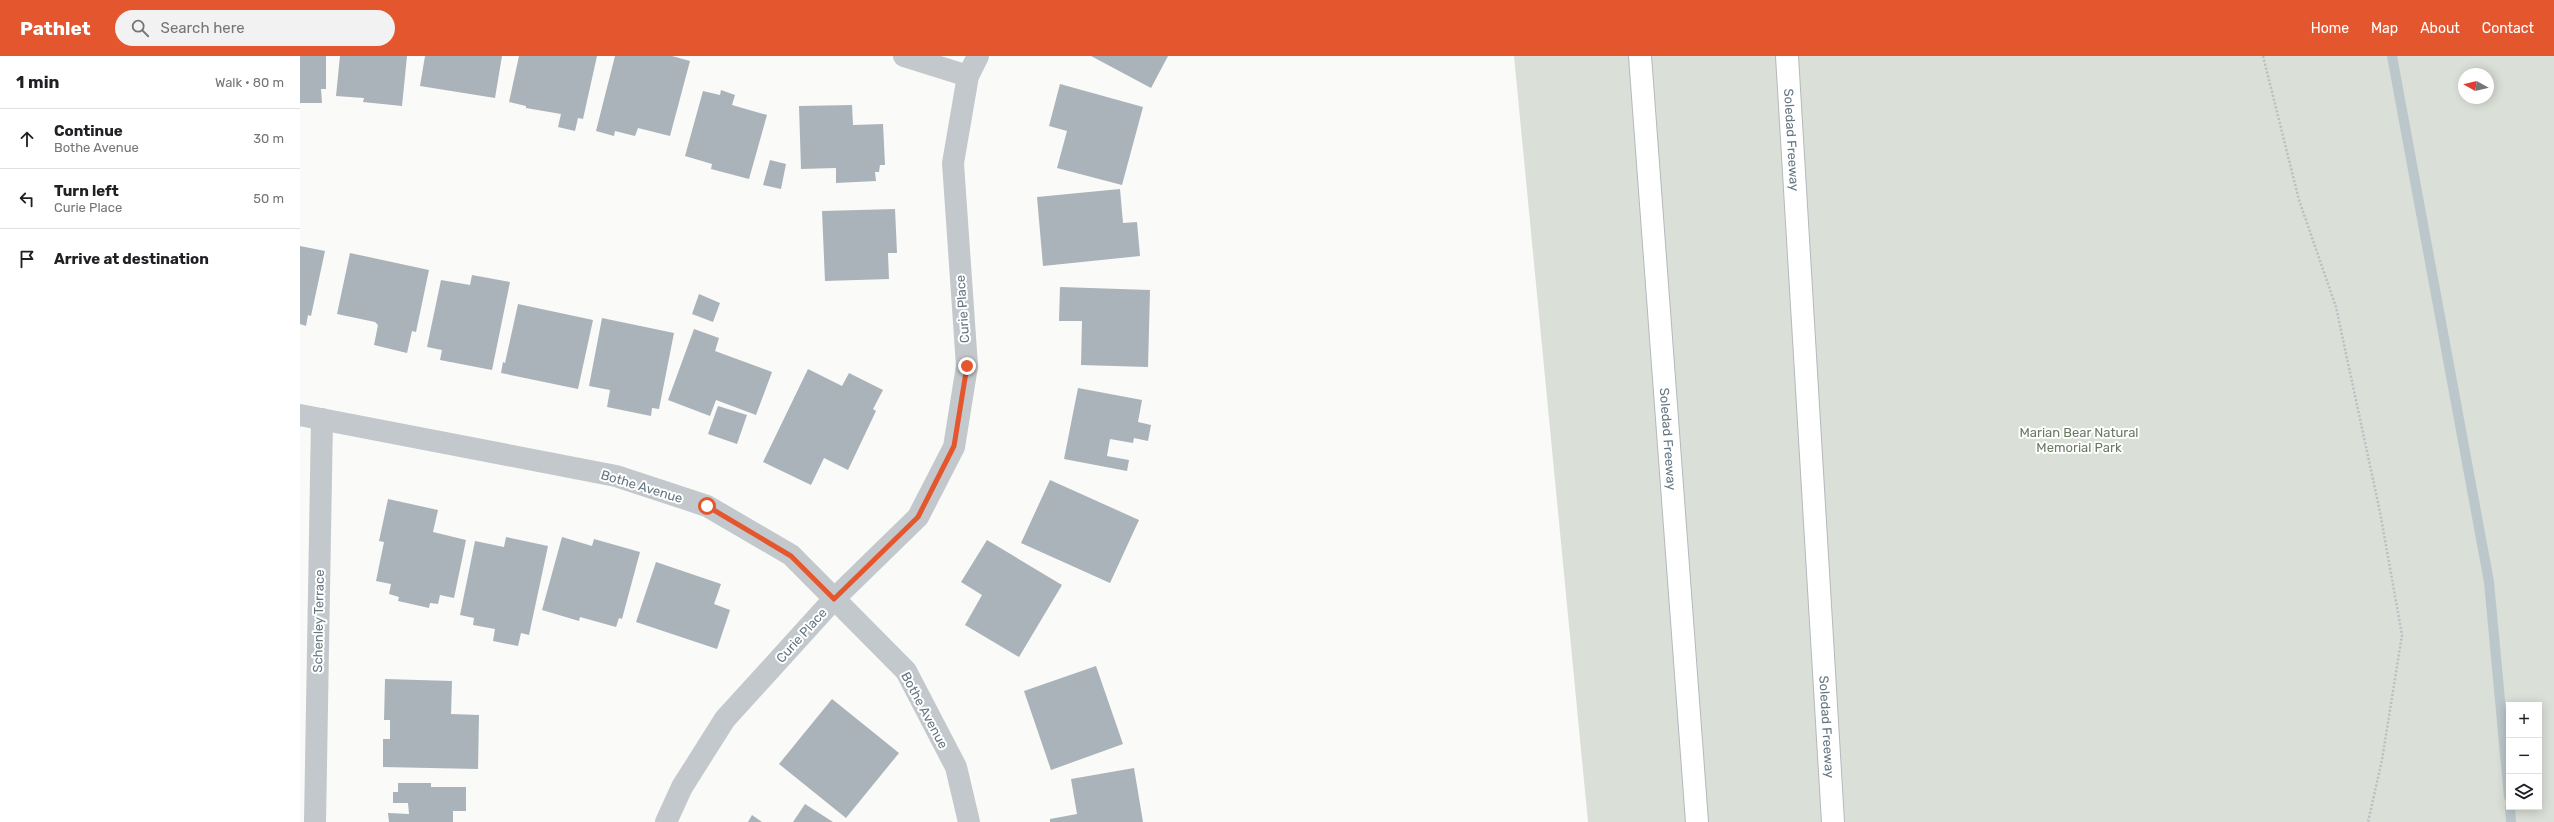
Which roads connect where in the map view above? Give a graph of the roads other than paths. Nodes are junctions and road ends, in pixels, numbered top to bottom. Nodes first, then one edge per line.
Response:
1 (904, 56) edge
2 (978, 56) edge
3 (1640, 56) edge
4 (1787, 56) edge
5 (968, 76) junction
6 (300, 415) edge
7 (322, 419) junction
8 (834, 599) junction
9 (314, 822) edge
10 (666, 822) edge
11 (970, 822) edge
12 (1697, 822) edge
13 (1833, 822) edge

1 - 5 street
2 - 5 street, Curie Place
3 - 12 highway, Soledad Freeway
4 - 13 highway, Soledad Freeway
5 - 8 street, Curie Place
6 - 7 street, Bothe Avenue
7 - 8 street, Bothe Avenue
7 - 9 street, Schenley Terrace
8 - 10 street, Curie Place
8 - 11 street, Bothe Avenue

